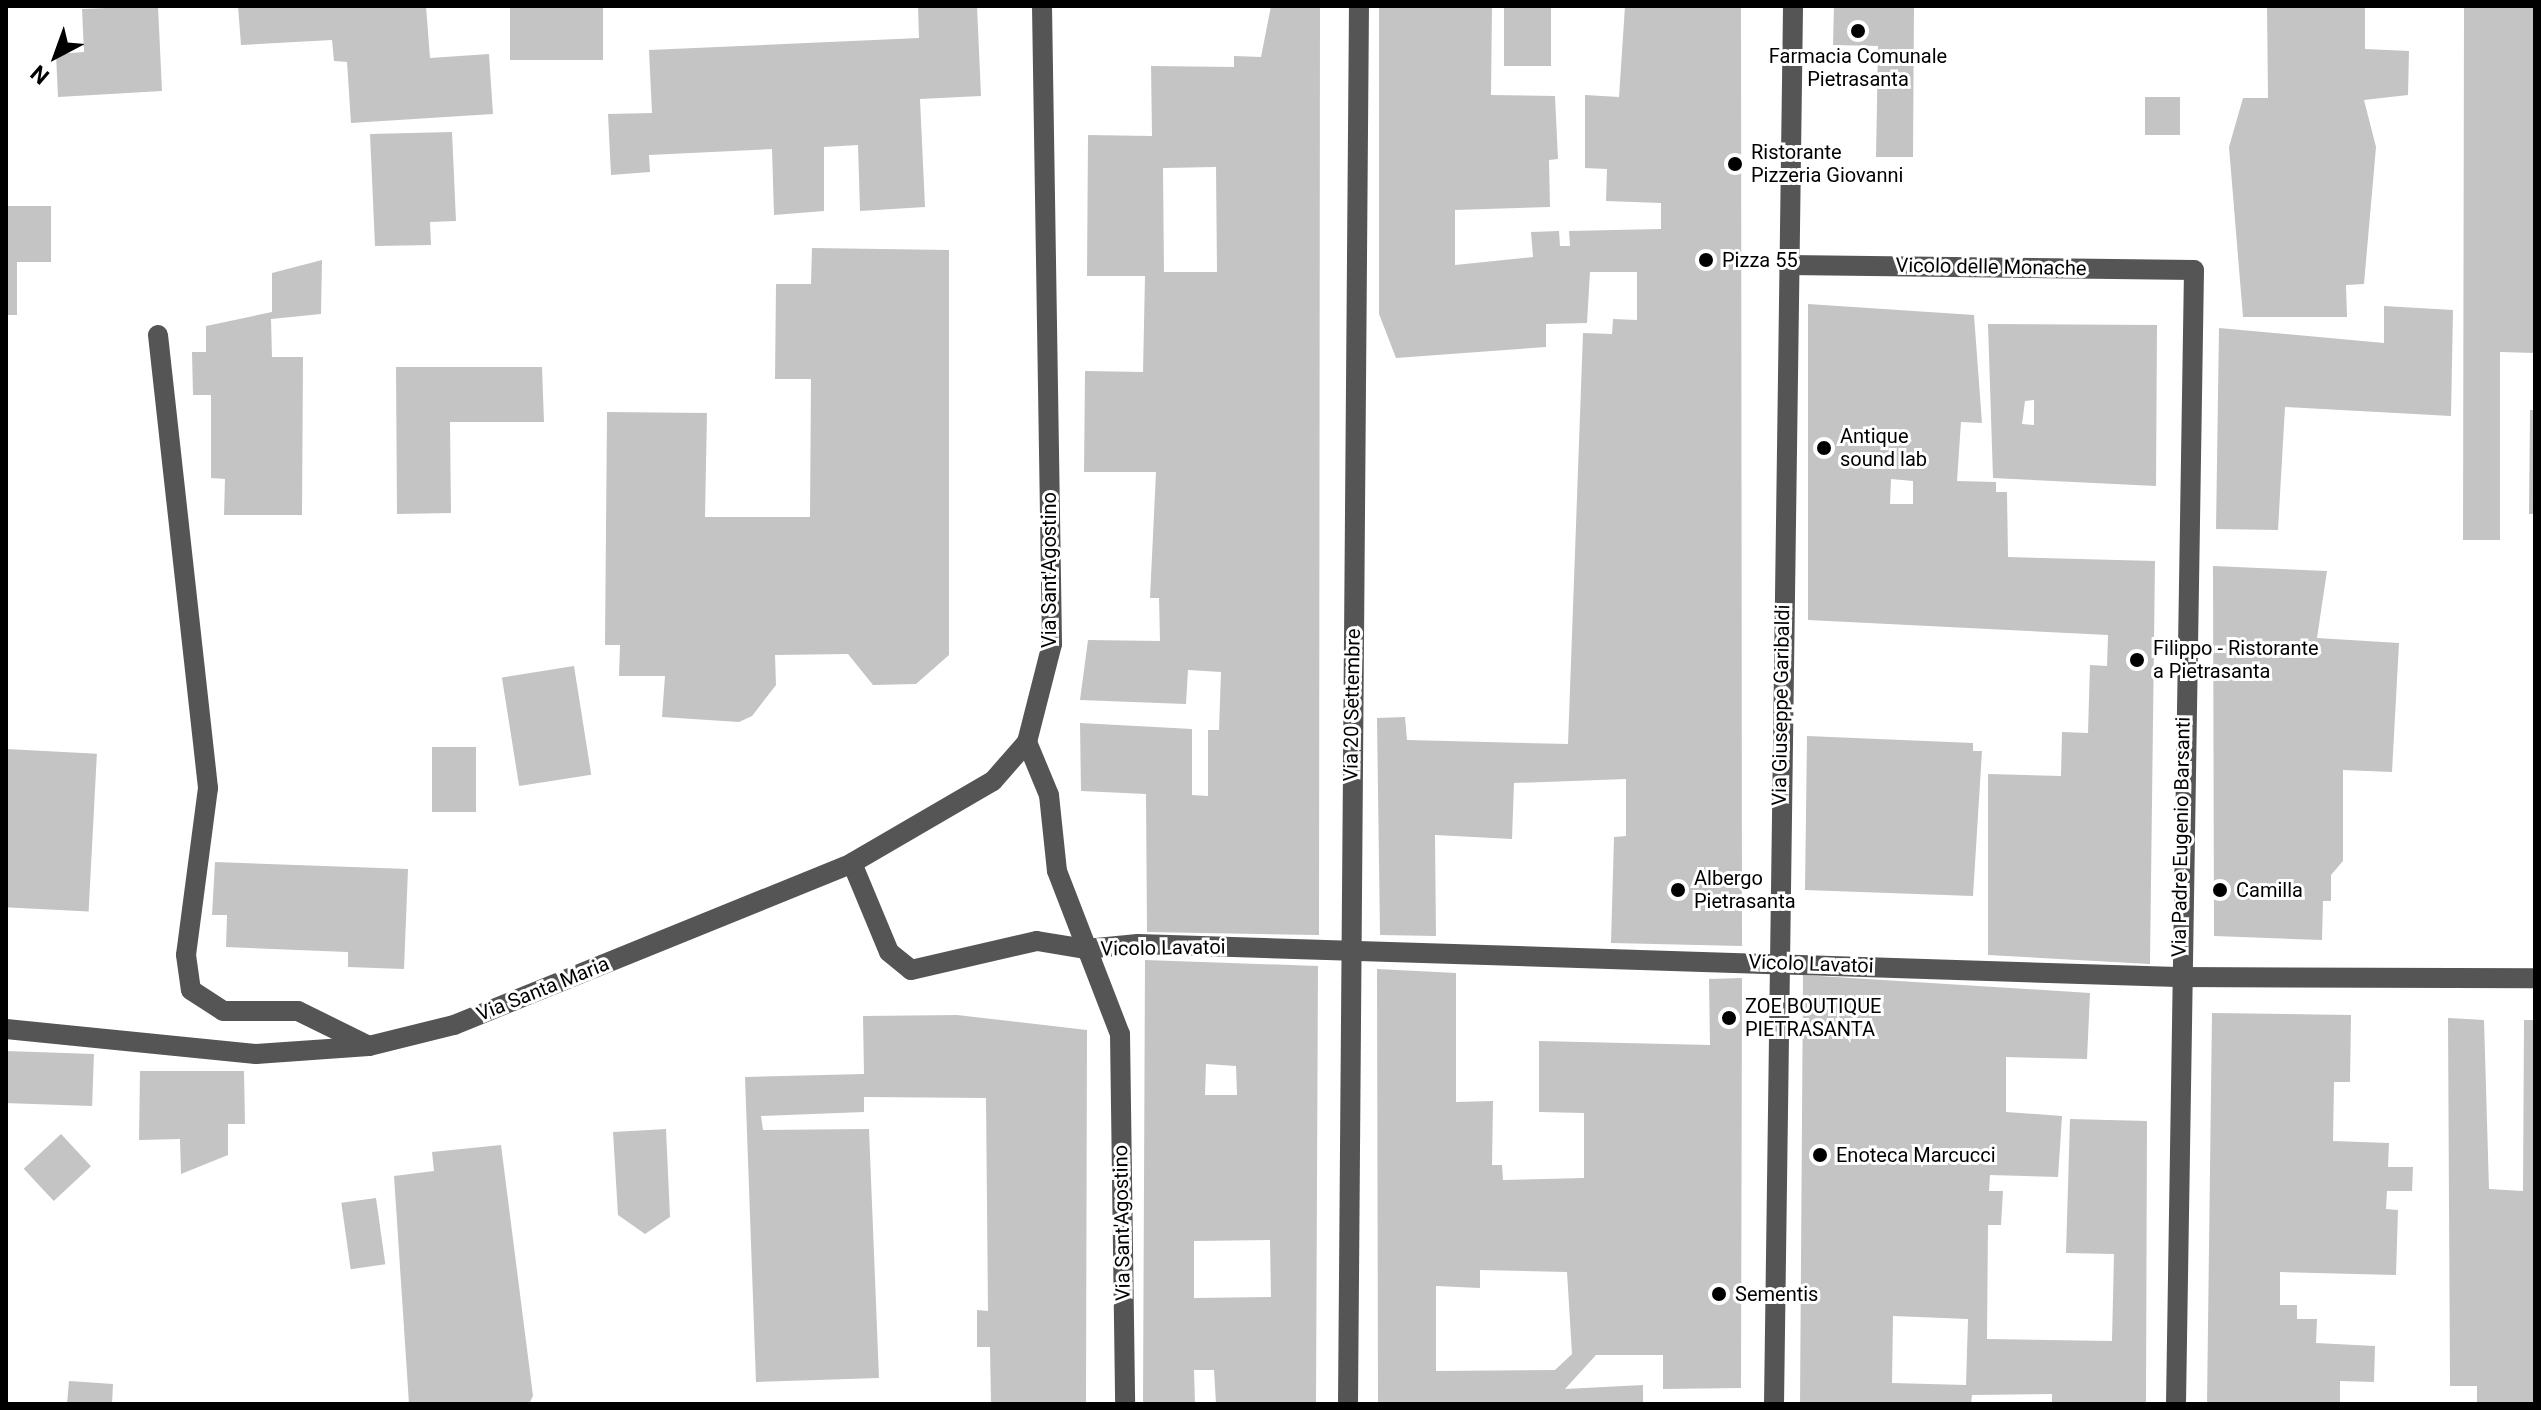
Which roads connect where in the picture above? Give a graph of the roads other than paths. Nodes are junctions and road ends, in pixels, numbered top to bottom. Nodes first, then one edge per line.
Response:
1 (1042, 6) edge
2 (1359, 6) edge
3 (1793, 6) edge
4 (1788, 265) junction
5 (2194, 270) joint
6 (158, 335) dead end
7 (1027, 742) junction
8 (852, 863) junction
9 (1086, 949) junction
10 (1350, 950) junction
11 (1777, 962) junction
12 (2177, 977) junction
13 (2535, 978) edge
14 (6, 1029) edge
15 (369, 1046) junction
16 (1125, 1404) edge
17 (1348, 1404) edge
18 (1774, 1404) edge
19 (2176, 1404) edge

1 - 7 street, Via Sant'Agostino
2 - 10 street, Via 20 Settembre
3 - 4 street, Via Giuseppe Garibaldi
4 - 5 street, Vicolo delle Monache
4 - 11 street, Via Giuseppe Garibaldi
5 - 12 street, Via Padre Eugenio Barsanti
6 - 15 street
7 - 8 street, Via Santa Maria
7 - 9 street, Via Sant'Agostino
8 - 9 street, Vicolo Lavatoi
8 - 15 street, Via Santa Maria
9 - 10 street, Vicolo Lavatoi
9 - 16 street, Via Sant'Agostino
10 - 11 street, Vicolo Lavatoi
10 - 17 street, Via 20 Settembre
11 - 12 street, Vicolo Lavatoi
11 - 18 street, Via Giuseppe Garibaldi
12 - 13 street, Vicolo Lavatoi
12 - 19 street, Via Padre Eugenio Barsanti
14 - 15 street, Via Santa Maria

